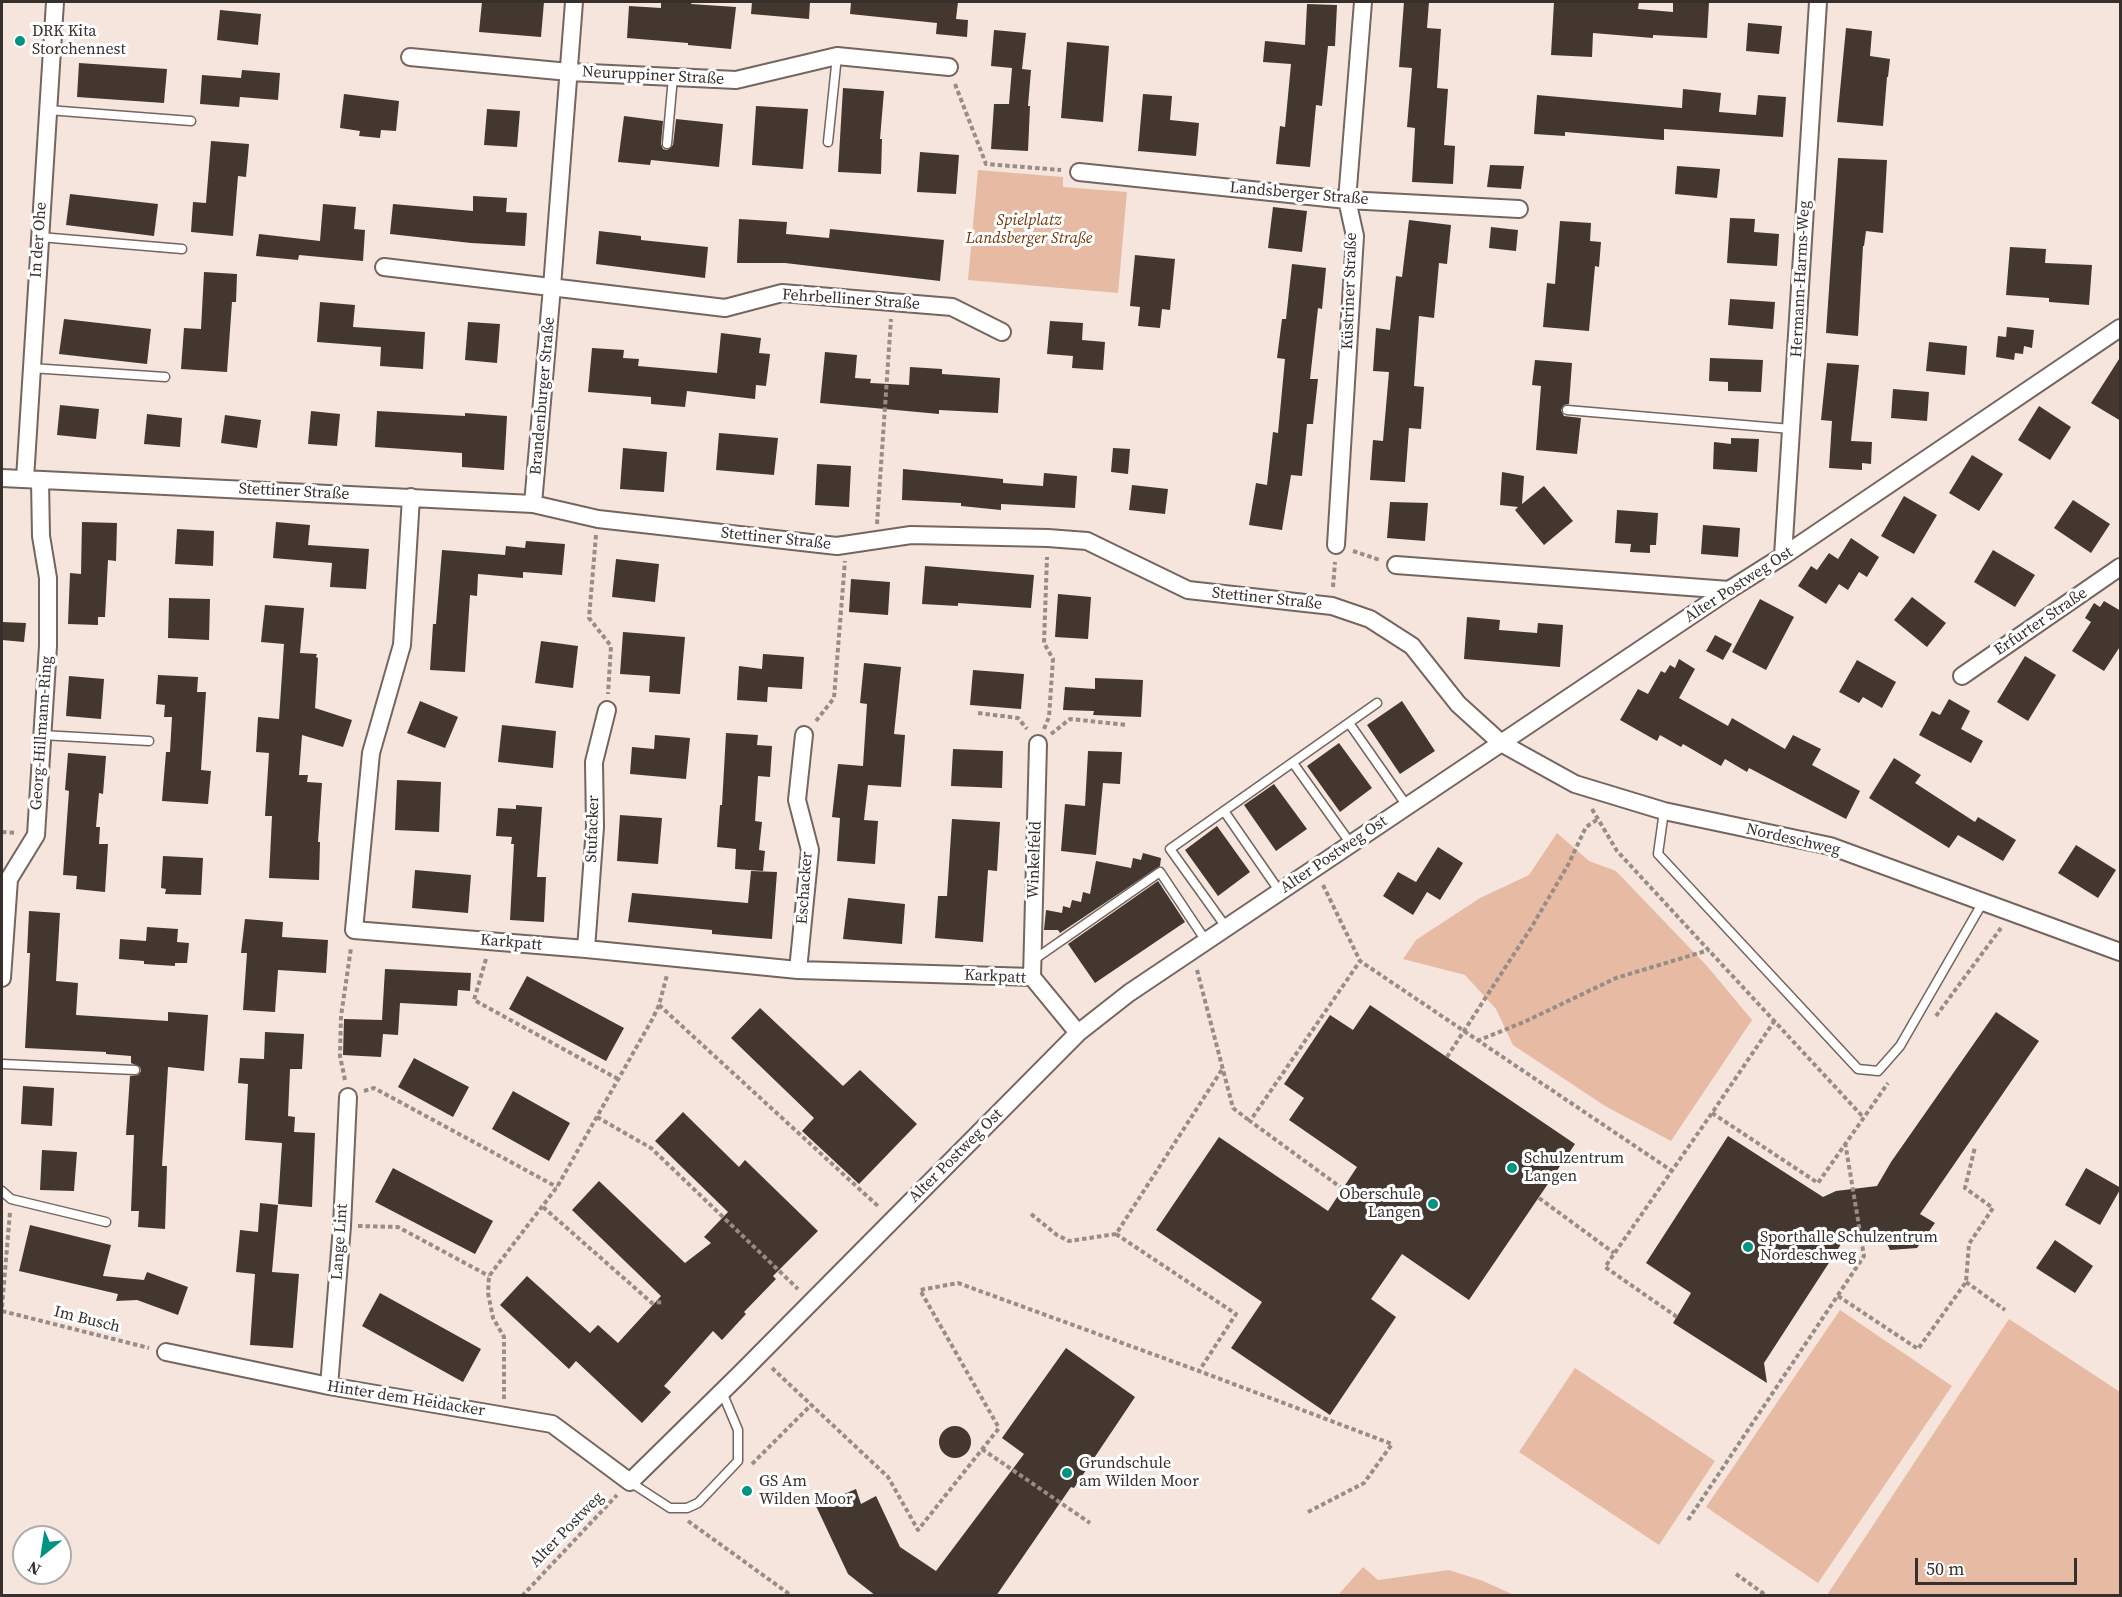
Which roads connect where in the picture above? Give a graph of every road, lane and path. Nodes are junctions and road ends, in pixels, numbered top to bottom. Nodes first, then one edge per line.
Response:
1 (55, 2) edge
2 (574, 2) edge
3 (1363, 2) edge
4 (1818, 2) edge
5 (837, 56) junction
6 (410, 57) dead end
7 (949, 68) joint
8 (569, 72) junction
9 (673, 77) junction
10 (48, 110) junction
11 (191, 121) dead end
12 (828, 142) dead end
13 (667, 144) dead end
14 (1079, 172) joint
15 (1347, 200) junction
16 (1520, 209) dead end
17 (40, 237) junction
18 (182, 249) dead end
19 (384, 267) dead end
20 (552, 287) junction
21 (892, 303) junction
22 (2121, 328) edge
23 (1002, 332) dead end
24 (31, 368) junction
25 (165, 377) dead end
26 (1567, 410) dead end
27 (1791, 429) junction
28 (2, 478) edge
29 (32, 480) junction
30 (411, 497) junction
31 (533, 504) junction
32 (598, 519) junction
33 (1048, 538) junction
34 (876, 541) junction
35 (1336, 545) junction
36 (846, 546) junction
37 (1783, 556) junction
38 (1396, 565) joint
39 (2121, 567) edge
40 (1729, 590) junction
41 (1332, 606) junction
42 (1962, 676) dead end
43 (1377, 704) dead end
44 (607, 710) joint
45 (978, 713) dead end
46 (1349, 723) junction
47 (1128, 725) dead end
48 (42, 735) junction
49 (804, 735) joint
50 (149, 741) dead end
51 (1501, 743) junction
52 (1038, 744) junction
53 (1293, 763) junction
54 (1575, 783) junction
55 (1407, 806) junction
56 (1224, 811) junction
57 (1664, 811) junction
58 (1598, 819) junction
59 (1351, 844) junction
60 (1315, 868) junction
61 (1280, 891) junction
62 (1983, 902) junction
63 (1226, 927) junction
64 (354, 930) junction
65 (492, 941) junction
66 (1199, 946) junction
67 (586, 949) junction
68 (1709, 950) junction
69 (2121, 952) edge
70 (671, 958) junction
71 (1360, 961) junction
72 (1032, 969) junction
73 (798, 970) junction
74 (2, 978) edge
75 (659, 1005) junction
76 (1774, 1020) junction
77 (1463, 1032) junction
78 (1078, 1034) junction
79 (1477, 1041) junction
80 (1447, 1057) dead end
81 (2, 1064) edge
82 (1223, 1068) junction
83 (135, 1070) dead end
84 (618, 1079) junction
85 (348, 1097) junction
86 (597, 1117) junction
87 (1863, 1117) dead end
88 (1250, 1121) junction
89 (1845, 1142) dead end
90 (1975, 1147) dead end
91 (1672, 1171) junction
92 (557, 1187) junction
93 (1343, 1189) dead end
94 (2, 1191) edge
95 (1539, 1198) dead end
96 (11, 1199) junction
97 (543, 1207) junction
98 (1031, 1214) dead end
99 (893, 1220) junction
100 (106, 1222) dead end
101 (342, 1226) junction
102 (1116, 1234) junction
103 (1614, 1253) junction
104 (489, 1276) junction
105 (1966, 1282) junction
106 (1838, 1296) junction
107 (664, 1302) dead end
108 (812, 1302) junction
109 (2, 1309) edge
110 (2005, 1310) dead end
111 (1677, 1317) dead end
112 (166, 1352) joint
113 (758, 1356) junction
114 (1199, 1371) junction
115 (329, 1386) junction
116 (722, 1392) junction
117 (504, 1415) junction
118 (982, 1449) junction
119 (630, 1482) junction
120 (670, 1508) junction
121 (1306, 1513) dead end
122 (1688, 1520) dead end
123 (1090, 1523) dead end
124 (1736, 1574) dead end
125 (522, 1596) edge
126 (792, 1596) edge
127 (1767, 1596) edge

1 - 10 street, In der Ohe
2 - 8 street, Brandenburger Straße
3 - 15 street, Küstriner Straße
4 - 27 street, Hermann-Harms-Weg
5 - 7 street, Neuruppiner Straße
5 - 9 street, Neuruppiner Straße
5 - 12 lane
6 - 8 street
7 - 14 path
8 - 9 street, Neuruppiner Straße
8 - 20 street, Brandenburger Straße
9 - 13 lane
10 - 11 lane
10 - 17 street, In der Ohe
14 - 15 street, Landsberger Straße
15 - 16 street, Landsberger Straße
15 - 35 street, Küstriner Straße
17 - 18 lane
17 - 24 street, In der Ohe
19 - 20 street
20 - 21 street, Fehrbelliner Straße
20 - 31 street, Brandenburger Straße
21 - 23 street, Fehrbelliner Straße
21 - 34 path
22 - 37 street, Alter Postweg Ost
24 - 25 lane
24 - 29 street, In der Ohe
26 - 27 lane
27 - 37 street, Hermann-Harms-Weg
28 - 29 street, Stettiner Straße
29 - 30 street, Stettiner Straße
29 - 48 street, Georg-Hillmann-Ring
30 - 31 street, Stettiner Straße
30 - 64 street
31 - 32 street, Stettiner Straße
32 - 36 street, Stettiner Straße
32 - 44 path
33 - 34 street, Stettiner Straße
33 - 41 street, Stettiner Straße
33 - 52 path
34 - 36 street, Stettiner Straße
35 - 38 path
35 - 41 path
36 - 49 path
37 - 40 street, Alter Postweg Ost
38 - 40 street
39 - 42 street, Erfurter Straße
40 - 51 street, Alter Postweg Ost
41 - 51 street, Stettiner Straße
43 - 46 lane
44 - 67 street, Stufacker
45 - 52 path
46 - 53 lane
46 - 55 lane
47 - 52 path
48 - 50 lane
48 - 74 street, Georg-Hillmann-Ring
49 - 73 street, Eschacker
51 - 54 street, Nordeschweg
51 - 55 street, Alter Postweg Ost
52 - 72 street, Winkelfeld
53 - 56 lane
53 - 59 lane
54 - 57 street, Nordeschweg
54 - 58 path
55 - 59 street, Alter Postweg Ost
56 - 61 lane
56 - 63 lane
57 - 62 street, Nordeschweg
57 - 62 lane
58 - 68 path
58 - 77 path
59 - 60 street, Alter Postweg Ost
60 - 61 street, Alter Postweg Ost
60 - 71 path
61 - 63 street, Alter Postweg Ost
62 - 69 street, Nordeschweg
63 - 66 street, Alter Postweg Ost
64 - 65 street, Karkpatt
64 - 85 path
65 - 67 street, Karkpatt
65 - 84 path
66 - 72 lane
66 - 78 street, Alter Postweg Ost
66 - 82 path
67 - 70 street, Karkpatt
68 - 76 path
68 - 79 path
70 - 73 street, Karkpatt
70 - 75 path
71 - 77 path
71 - 88 path
72 - 73 street, Karkpatt
72 - 78 street, Karkpatt
75 - 84 path
75 - 99 path
76 - 87 path
76 - 91 path
77 - 79 path
77 - 80 path
78 - 99 street, Alter Postweg Ost
79 - 91 path
81 - 83 lane
82 - 88 path
82 - 102 path
84 - 86 path
85 - 92 path
85 - 101 street, Lange Lint
86 - 92 path
86 - 108 path
88 - 93 path
89 - 106 path
90 - 105 path
91 - 103 path
92 - 97 path
94 - 96 lane
95 - 103 path
96 - 100 lane
96 - 109 path
97 - 104 path
97 - 107 path
98 - 102 path
99 - 108 street, Alter Postweg Ost
101 - 104 path
101 - 115 street, Lange Lint
102 - 114 path
103 - 111 path
104 - 117 path
105 - 106 path
105 - 110 path
106 - 122 path
108 - 113 street, Alter Postweg Ost
109 - 112 path, Im Busch
112 - 115 street, Hinter dem Heidacker
113 - 116 street, Alter Postweg Ost
113 - 118 path
114 - 118 path
114 - 121 path
115 - 117 street, Hinter dem Heidacker
116 - 119 street, Alter Postweg Ost
116 - 120 lane
117 - 119 street, Hinter dem Heidacker
118 - 123 path
119 - 120 lane
119 - 125 path, Alter Postweg
120 - 126 path
124 - 127 path

